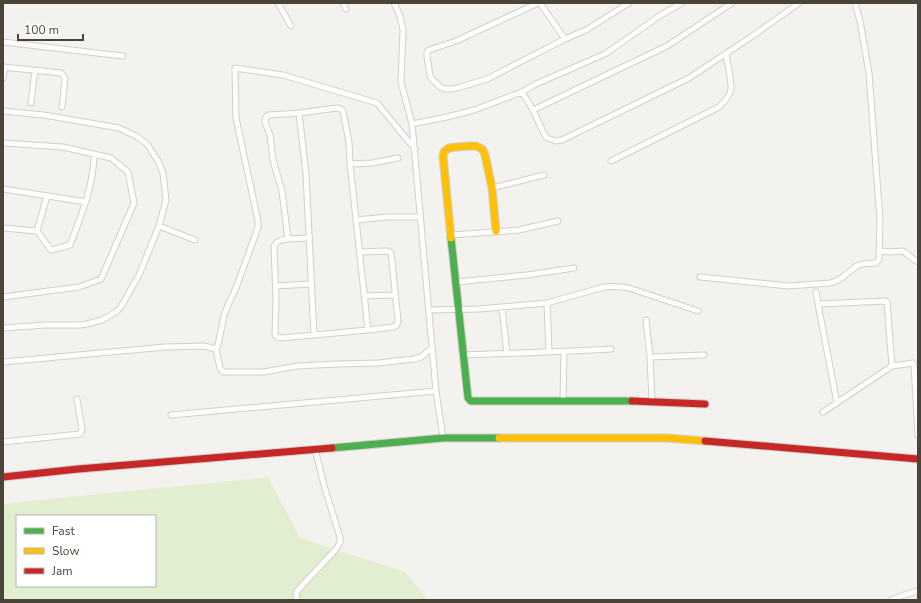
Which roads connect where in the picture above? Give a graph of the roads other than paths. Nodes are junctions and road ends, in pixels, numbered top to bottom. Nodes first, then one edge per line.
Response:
1 (278, 3) edge
2 (342, 3) edge
3 (394, 3) edge
4 (539, 3) edge
5 (629, 3) edge
6 (682, 3) edge
7 (732, 3) edge
8 (799, 3) edge
9 (855, 3) edge
10 (346, 9) dead end
11 (291, 26) dead end
12 (565, 39) junction
13 (3, 42) edge
14 (726, 54) junction
15 (123, 56) dead end
16 (4, 67) edge
17 (35, 70) junction
18 (3, 78) edge
19 (522, 92) junction
20 (31, 104) dead end
21 (62, 107) dead end
22 (533, 110) junction
23 (3, 111) edge
24 (299, 113) junction
25 (412, 124) junction
26 (3, 143) edge
27 (414, 149) junction
28 (94, 154) junction
29 (398, 158) dead end
30 (611, 161) dead end
31 (350, 164) junction
32 (544, 176) dead end
33 (492, 188) junction
34 (3, 189) edge
35 (47, 196) junction
36 (86, 202) junction
37 (420, 217) junction
38 (356, 220) junction
39 (558, 221) dead end
40 (159, 226) junction
41 (3, 228) edge
42 (37, 231) junction
43 (496, 231) junction
44 (452, 236) junction
45 (310, 238) junction
46 (288, 239) junction
47 (195, 240) dead end
48 (880, 251) junction
49 (360, 252) junction
50 (918, 261) edge
51 (574, 268) dead end
52 (700, 277) dead end
53 (456, 282) junction
54 (311, 284) junction
55 (276, 286) junction
56 (816, 292) dead end
57 (396, 294) junction
58 (365, 296) junction
59 (3, 297) edge
60 (547, 303) junction
61 (818, 304) junction
62 (502, 308) junction
63 (429, 310) junction
64 (459, 310) junction
65 (698, 311) dead end
66 (646, 320) dead end
67 (3, 328) edge
68 (368, 330) junction
69 (314, 335) junction
70 (432, 348) junction
71 (216, 349) junction
72 (611, 349) dead end
73 (549, 352) junction
74 (564, 352) junction
75 (507, 354) junction
76 (704, 355) dead end
77 (464, 356) junction
78 (650, 356) junction
79 (3, 362) edge
80 (892, 366) junction
81 (436, 391) junction
82 (77, 399) dead end
83 (563, 401) junction
84 (652, 401) junction
85 (837, 403) junction
86 (705, 404) dead end
87 (823, 412) dead end
88 (171, 415) dead end
89 (918, 435) edge
90 (443, 438) junction
91 (3, 442) edge
92 (315, 449) junction
93 (918, 459) edge
94 (3, 477) edge
95 (918, 591) edge
96 (296, 600) edge
97 (891, 600) edge

1 - 11 street
2 - 10 street
3 - 25 street
4 - 12 street
4 - 12 street
5 - 12 street
6 - 19 street
7 - 22 street
8 - 14 street
9 - 48 street
13 - 15 street
14 - 22 street
14 - 30 street
16 - 17 street
16 - 18 street
17 - 20 street
17 - 21 street
19 - 22 street
19 - 25 street
23 - 40 street
24 - 31 street
24 - 45 street
24 - 46 street
25 - 27 street
26 - 28 street
27 - 37 street
27 - 71 street
28 - 36 street
28 - 59 street
29 - 31 street
31 - 38 street
32 - 33 street
33 - 43 main road
33 - 44 main road
34 - 35 street
35 - 36 street
35 - 42 street
36 - 42 street
37 - 38 street
37 - 63 street
38 - 49 street
39 - 43 street
40 - 47 street
40 - 67 street
41 - 42 street
43 - 44 street
44 - 53 main road
45 - 46 street
45 - 54 street
46 - 55 street
48 - 50 street
48 - 52 street
49 - 57 street
49 - 58 street
51 - 53 street
53 - 64 main road
54 - 55 street
54 - 69 street
55 - 69 street
56 - 61 street
57 - 58 street
57 - 68 street
58 - 68 street
60 - 62 street
60 - 65 street
60 - 73 street
61 - 80 street
61 - 85 street
62 - 64 street
62 - 75 street
63 - 64 street
63 - 70 street
64 - 77 main road
66 - 78 street
68 - 69 street
70 - 71 street
70 - 81 street
71 - 79 street
72 - 74 street
73 - 74 street
73 - 75 street
74 - 83 street
75 - 77 street
76 - 78 street
77 - 83 main road
78 - 84 street
80 - 85 street
80 - 89 street
81 - 88 street
81 - 90 street
82 - 91 street
83 - 84 main road
84 - 86 main road
85 - 87 street
90 - 92 main road
90 - 93 main road
92 - 94 main road
92 - 96 street
95 - 97 street

